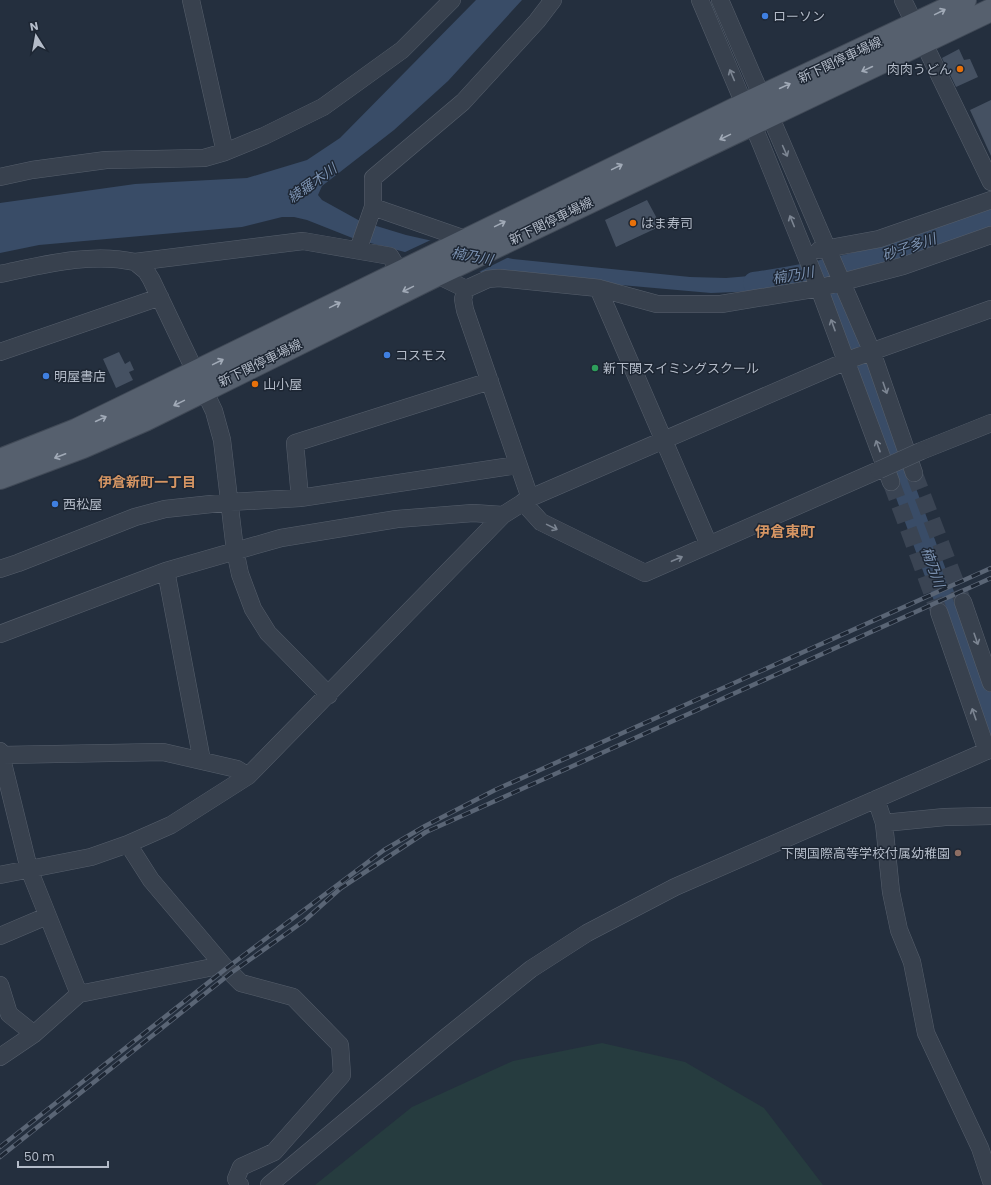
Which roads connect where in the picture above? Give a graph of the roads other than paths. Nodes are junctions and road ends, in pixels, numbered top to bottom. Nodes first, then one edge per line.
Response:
1 (191, 0) edge
2 (452, 0) edge
3 (553, 0) edge
4 (700, 0) edge
5 (720, 0) edge
6 (903, 0) edge
7 (965, 0) edge
8 (991, 10) edge
9 (919, 33) junction
10 (757, 110) junction
11 (225, 152) junction
12 (0, 177) edge
13 (991, 182) edge
14 (991, 200) edge
15 (372, 210) junction
16 (991, 235) edge
17 (467, 240) junction
18 (359, 247) junction
19 (830, 251) junction
20 (806, 256) junction
21 (135, 262) junction
22 (400, 272) junction
23 (440, 273) junction
24 (0, 274) edge
25 (830, 283) junction
26 (598, 288) junction
27 (466, 289) junction
28 (160, 297) junction
29 (991, 309) edge
30 (0, 352) edge
31 (859, 356) junction
32 (490, 381) junction
33 (200, 382) junction
34 (991, 423) edge
35 (662, 440) junction
36 (0, 460) edge
37 (518, 465) junction
38 (914, 473) tunnel mouth
39 (0, 478) edge
40 (891, 482) tunnel mouth
41 (300, 498) junction
42 (526, 500) junction
43 (230, 502) junction
44 (503, 515) junction
45 (709, 545) junction
46 (235, 550) junction
47 (0, 569) edge
48 (166, 571) junction
49 (963, 602) tunnel mouth
50 (939, 612) tunnel mouth
51 (0, 634) edge
52 (991, 683) edge
53 (329, 695) junction
54 (989, 750) edge
55 (1, 753) edge
56 (202, 761) junction
57 (248, 776) junction
58 (876, 799) junction
59 (991, 816) edge
60 (884, 823) junction
61 (128, 844) junction
62 (29, 869) junction
63 (0, 875) edge
64 (47, 916) junction
65 (0, 936) edge
66 (223, 965) junction
67 (0, 985) edge
68 (79, 994) junction
69 (34, 1034) junction
70 (0, 1057) edge
71 (991, 1181) edge
72 (240, 1185) edge
73 (269, 1185) edge

1 - 11 street
2 - 11 street
3 - 15 street
10 -> 4 street
5 - 10 street
6 - 9 street
9 -> 7 main road, 新下関停車場線
8 - 9 main road, 新下関停車場線
9 - 10 main road, 新下関停車場線
9 - 13 street
17 -> 10 main road, 新下関停車場線
10 -> 19 street
20 -> 10 street
10 -> 23 main road, 新下関停車場線
11 - 12 street
14 - 19 street
15 - 17 street
15 - 18 street
16 - 25 street
17 - 22 main road, 新下関停車場線
18 - 21 street
18 - 22 street
19 - 20 street
19 - 25 street
20 - 25 street
21 - 24 street
21 - 28 street
33 -> 22 main road, 新下関停車場線
23 - 27 street
23 -> 33 main road, 新下関停車場線
25 - 26 street
31 -> 25 street
25 - 31 street
26 - 27 street
26 - 35 street
27 - 32 street
28 - 30 street
28 - 33 street
29 - 31 street
31 - 35 street
31 -> 38 street
40 -> 31 street
32 - 37 street
32 - 41 street
36 -> 33 main road, 新下関停車場線
33 -> 39 main road, 新下関停車場線
33 - 43 street
34 - 45 street, bridge
35 - 42 street
35 - 45 street
37 - 41 street
37 - 42 street
41 - 43 street
42 - 44 street
42 -> 45 street
43 - 46 street
43 - 47 street
44 - 46 street
44 - 53 street
46 - 48 street
46 - 53 street
48 - 51 street
48 - 56 street
49 -> 52 street
54 -> 50 street
53 - 57 street
54 - 58 street
55 - 56 street
55 - 62 street
56 - 57 street
57 - 61 street
58 - 60 street
58 - 73 street
59 - 60 street
60 - 71 street
61 - 62 street
61 - 66 street
62 - 63 street
62 - 64 street
64 - 65 street
64 - 68 street
66 - 68 street
66 - 72 street
67 - 69 street
68 - 69 street
69 - 70 street

